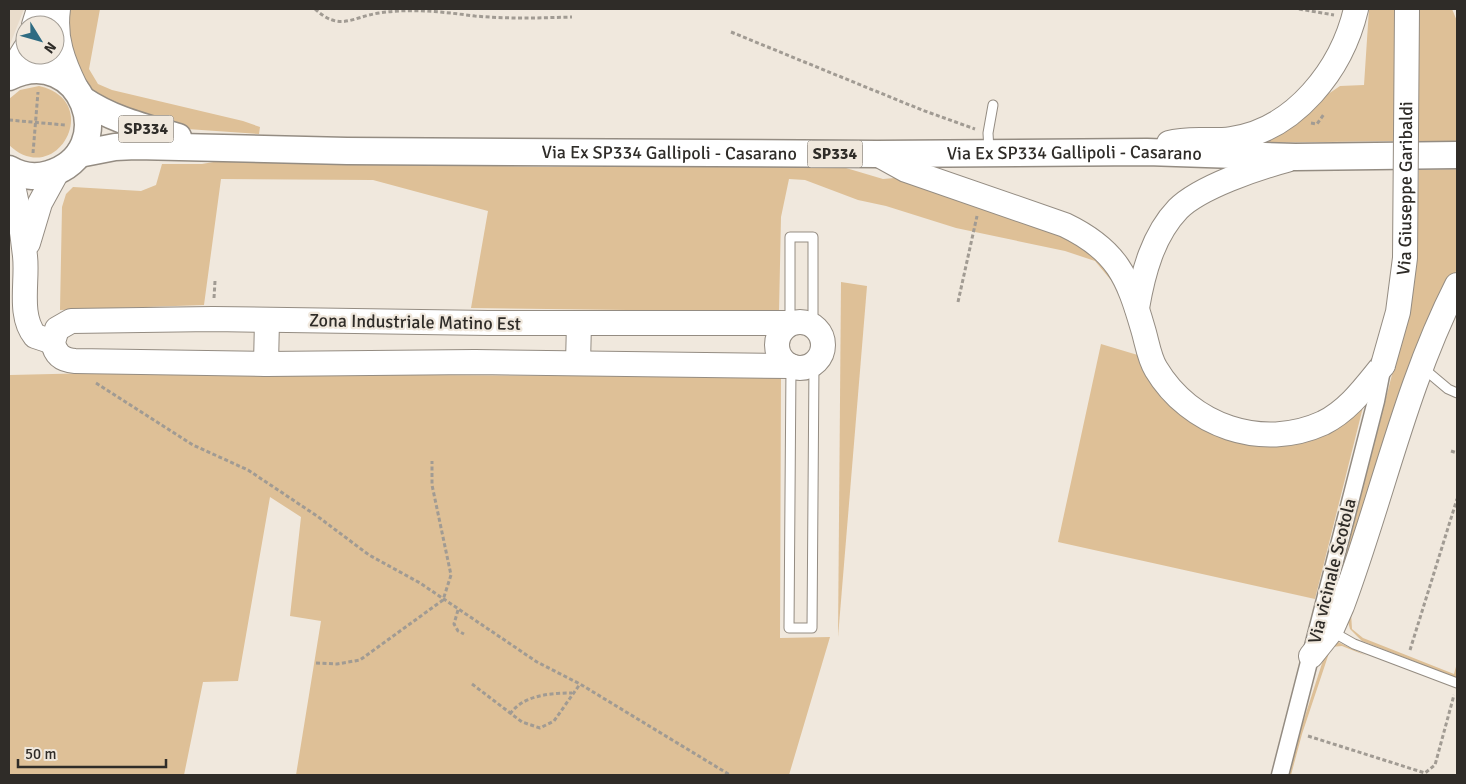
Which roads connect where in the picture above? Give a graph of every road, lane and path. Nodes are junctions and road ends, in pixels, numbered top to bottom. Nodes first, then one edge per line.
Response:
1 (58, 9) edge
2 (315, 9) edge
3 (1299, 9) edge
4 (1407, 9) edge
5 (1355, 14) edge
6 (572, 17) dead end
7 (732, 32) dead end
8 (16, 65) edge
9 (9, 76) edge
10 (79, 94) junction
11 (993, 105) dead end
12 (9, 120) edge
13 (30, 122) dead end
14 (988, 143) junction
15 (212, 148) junction
16 (1147, 152) junction
17 (79, 154) junction
18 (877, 154) junction
19 (1457, 155) edge
20 (1295, 157) junction
21 (9, 170) edge
22 (57, 172) junction
23 (981, 196) junction
24 (25, 256) junction
25 (1457, 285) edge
26 (958, 302) dead end
27 (1137, 308) junction
28 (267, 320) junction
29 (579, 323) junction
30 (801, 324) junction
31 (52, 342) junction
32 (578, 363) junction
33 (814, 363) junction
34 (266, 364) junction
35 (1383, 365) junction
36 (791, 366) junction
37 (1421, 367) junction
38 (89, 379) dead end
39 (1457, 393) edge
40 (1451, 452) dead end
41 (1457, 453) edge
42 (432, 461) dead end
43 (1457, 499) edge
44 (443, 600) junction
45 (458, 610) junction
46 (1331, 631) junction
47 (464, 634) dead end
48 (1311, 656) junction
49 (1405, 662) junction
50 (316, 663) dead end
51 (1456, 683) edge
52 (472, 684) dead end
53 (580, 684) junction
54 (573, 693) junction
55 (510, 714) junction
56 (1292, 731) junction
57 (730, 775) edge
58 (1280, 775) edge

1 - 10 street
2 - 6 path
3 - 5 path
4 - 35 street, Via Giuseppe Garibaldi, bridge
5 - 16 street
7 - 14 path
8 - 9 street
9 - 10 main road, SP334
10 - 15 main road, Via Ex SP334 Gallipoli - Casarano / SP334
10 - 17 main road, SP334
11 - 14 lane
12 - 13 path
14 - 16 main road, Via Ex SP334 Gallipoli - Casarano / SP334
14 - 18 main road, Via Ex SP334 Gallipoli - Casarano / SP334
15 - 17 main road, Via Ex SP334 Gallipoli - Casarano / SP334
15 - 18 main road, Via Ex SP334 Gallipoli - Casarano / SP334
16 - 20 main road, Via Ex SP334 Gallipoli - Casarano / SP334
17 - 22 main road, SP334
18 - 23 street
19 - 20 main road, Via Ex SP334 Gallipoli - Casarano / SP334
20 - 27 street
21 - 22 main road, SP334
21 - 24 street
22 - 24 street
23 - 26 path
23 - 27 street
24 - 31 street
25 - 37 street
27 - 35 street
28 - 29 street, Zona Industriale Matino Est
28 - 31 street, Zona Industriale Matino Est
28 - 34 street
29 - 30 street, Zona Industriale Matino Est
29 - 32 street
30 - 30 lane
30 - 33 street
30 - 36 street
31 - 34 street
32 - 34 street
32 - 36 street
33 - 36 street
33 - 36 lane
35 - 48 street, Via vicinale Scotola
37 - 39 lane
37 - 46 street
38 - 44 path
40 - 41 path
42 - 44 path
43 - 49 path
44 - 45 path
44 - 50 path
45 - 47 path
45 - 53 path
46 - 48 street
46 - 49 lane
48 - 56 street, Via vicinale Scotola
49 - 51 lane
51 - 56 path
52 - 55 path
53 - 54 path
53 - 57 path
54 - 55 path
54 - 55 path
56 - 58 street, Via vicinale Scotola

